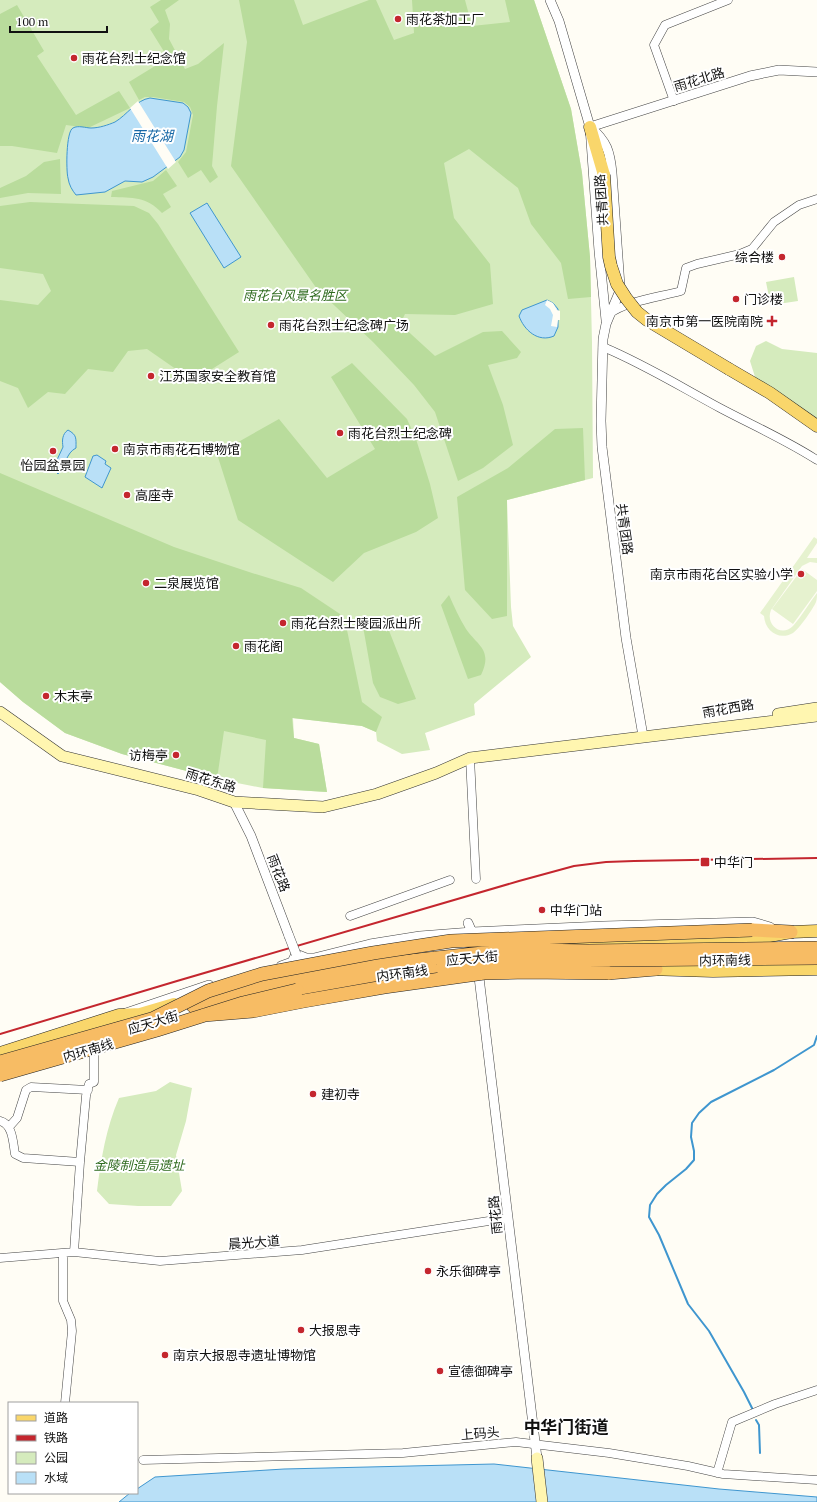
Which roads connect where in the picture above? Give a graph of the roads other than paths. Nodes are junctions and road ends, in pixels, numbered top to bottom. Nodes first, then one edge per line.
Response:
1 (550, 0) edge
2 (726, 0) edge
3 (817, 72) edge
4 (674, 101) junction
5 (590, 127) junction
6 (817, 199) edge
7 (610, 314) junction
8 (606, 324) junction
9 (603, 347) junction
10 (817, 426) edge
11 (817, 460) edge
12 (817, 708) edge
13 (0, 712) edge
14 (817, 716) edge
15 (643, 736) junction
16 (470, 758) junction
17 (234, 802) junction
18 (476, 879) dead end
19 (450, 880) dead end
20 (350, 916) dead end
21 (468, 923) dead end
22 (817, 931) edge
23 (472, 932) junction
24 (791, 932) junction
25 (478, 946) junction
26 (817, 948) edge
27 (296, 954) junction
28 (817, 958) edge
29 (478, 969) junction
30 (656, 969) junction
31 (817, 969) edge
32 (204, 1015) junction
33 (119, 1016) junction
34 (148, 1021) junction
35 (85, 1026) junction
36 (0, 1053) edge
37 (94, 1054) junction
38 (0, 1062) edge
39 (0, 1075) edge
40 (0, 1081) edge
41 (88, 1090) junction
42 (0, 1121) edge
43 (9, 1127) junction
44 (80, 1162) junction
45 (508, 1218) junction
46 (74, 1252) junction
47 (63, 1253) junction
48 (0, 1258) edge
49 (817, 1390) edge
50 (65, 1402) edge
51 (536, 1443) junction
52 (537, 1458) joint
53 (143, 1460) dead end
54 (717, 1473) junction
55 (817, 1480) edge
56 (542, 1502) edge

1 - 5 street, 共青团路
2 - 4 street
3 - 4 street, 雨花北路
4 - 5 street, 雨花北路
5 - 7 street, 共青团路
5 - 8 street, 共青团路
5 - 10 main road, bridge
6 - 7 street
7 - 8 street, 共青团路
8 - 9 street, 共青团路
9 - 11 street
9 - 15 street, 共青团路
12 - 15 main road, 雨花西路
13 - 17 main road, 雨花东路
14 - 15 main road, 雨花西路
15 - 16 main road, 雨花西路
16 - 17 main road, 雨花东路
16 - 18 street
17 - 27 street, 雨花路, bridge
19 - 20 street
21 - 23 street
22 - 24 main road, 应天大街
23 - 24 street, 应天大街
23 - 25 street
23 - 27 street, 应天大街
24 - 25 main road, 应天大街
24 - 34 highway, bridge
25 - 29 street, 雨花路
25 - 33 main road, 应天大街
26 - 34 highway, 内环南线, bridge
27 - 33 street, 应天大街
28 - 32 highway, 内环南线, bridge
29 - 30 main road, 应天大街
29 - 37 main road, 应天大街
29 - 45 street, 雨花路
30 - 31 main road, 应天大街
30 - 32 highway, bridge
32 - 39 highway, 内环南线, bridge
33 - 35 main road, 应天大街
34 - 38 highway, 内环南线, bridge
35 - 36 main road, 应天大街
35 - 37 main road
37 - 40 main road, 应天大街
37 - 41 street
41 - 43 street
41 - 44 street
42 - 43 street
43 - 44 street
44 - 46 street
45 - 46 street, 晨光大道
45 - 51 street, 雨花路
46 - 47 street, 晨光大道
47 - 48 street, 晨光大道
47 - 50 street
49 - 54 street
51 - 52 street, 雨花路
51 - 53 street, 上码头
51 - 54 street, 上码头
52 - 56 main road
54 - 55 street, 上码头

